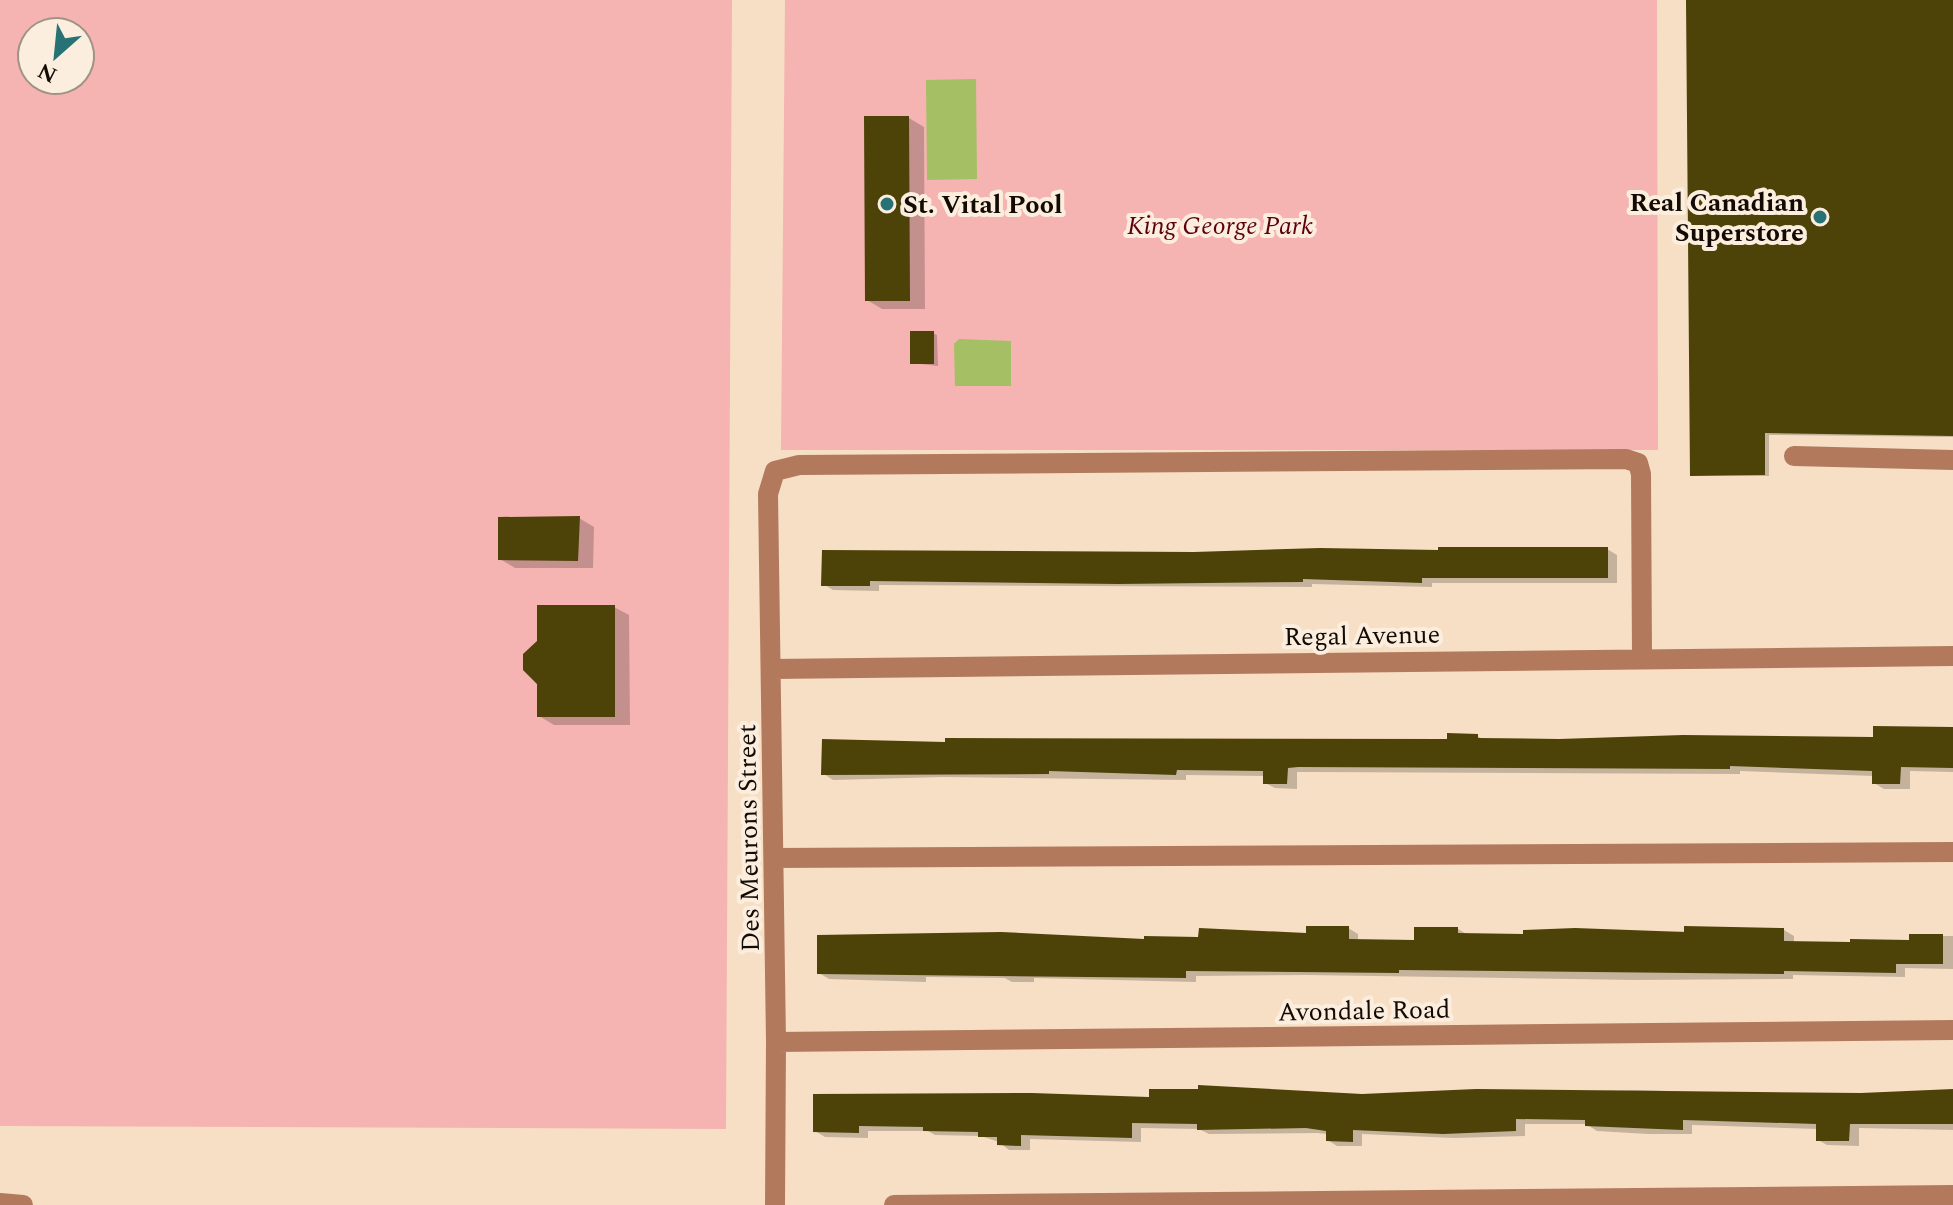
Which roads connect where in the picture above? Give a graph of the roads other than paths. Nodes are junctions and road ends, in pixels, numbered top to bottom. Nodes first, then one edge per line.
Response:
1 (1794, 456) dead end
2 (1953, 460) edge
3 (1953, 656) edge
4 (1642, 657) junction
5 (772, 669) junction
6 (1953, 852) edge
7 (774, 858) junction
8 (1953, 1030) edge
9 (776, 1042) junction
10 (1953, 1195) edge
11 (0, 1203) edge
12 (23, 1205) edge
13 (775, 1205) edge
14 (894, 1205) edge

1 - 2 street
3 - 4 street, Regal Avenue
4 - 5 street, Regal Avenue
4 - 5 street, Des Meurons Street
5 - 7 street, Des Meurons Street
6 - 7 street
7 - 9 street, Des Meurons Street
8 - 9 street, Avondale Road
9 - 13 street, Des Meurons Street
10 - 14 street
11 - 12 street

